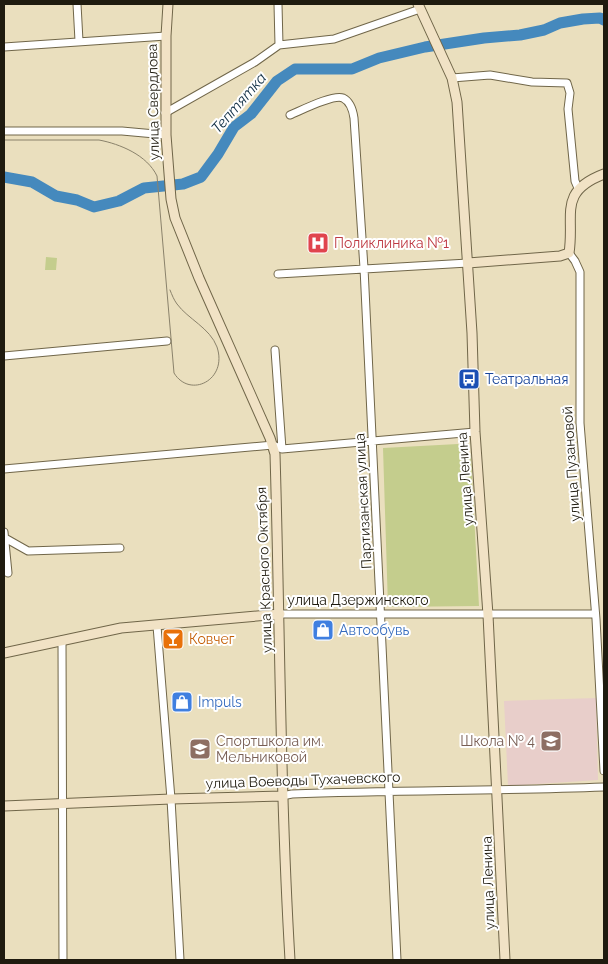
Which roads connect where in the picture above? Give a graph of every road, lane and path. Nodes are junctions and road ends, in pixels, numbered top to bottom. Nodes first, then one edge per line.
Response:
1 (77, 4) edge
2 (168, 4) edge
3 (278, 4) edge
4 (419, 6) edge
5 (166, 36) junction
6 (79, 41) junction
7 (278, 45) junction
8 (4, 47) edge
9 (452, 78) junction
10 (165, 113) junction
11 (290, 115) dead end
12 (4, 130) edge
13 (166, 135) junction
14 (604, 174) edge
15 (578, 188) junction
16 (171, 199) joint
17 (569, 253) junction
18 (468, 263) junction
19 (364, 268) junction
20 (278, 274) dead end
21 (167, 341) dead end
22 (275, 350) dead end
23 (4, 356) edge
24 (475, 432) junction
25 (372, 441) junction
26 (273, 446) junction
27 (282, 449) junction
28 (4, 469) edge
29 (4, 535) edge
30 (120, 548) dead end
31 (8, 573) dead end
32 (280, 614) junction
33 (381, 614) junction
34 (595, 614) junction
35 (488, 615) junction
36 (157, 626) junction
37 (62, 640) junction
38 (4, 653) edge
39 (604, 771) edge
40 (604, 788) edge
41 (389, 790) junction
42 (498, 790) junction
43 (282, 796) junction
44 (171, 799) junction
45 (62, 804) junction
46 (4, 806) edge
47 (63, 960) edge
48 (180, 960) edge
49 (290, 960) edge
50 (397, 960) edge
51 (505, 960) edge

1 - 6 street
2 - 5 main road, улица Свердлова
3 - 7 street
4 - 7 street
4 - 9 main road, улица Ленина
5 - 6 street
5 - 10 main road, улица Свердлова
6 - 8 street
7 - 10 street
9 - 15 street
9 - 18 main road, улица Ленина
10 - 13 main road, улица Свердлова
11 - 19 street, Партизанская улица
12 - 13 street
13 - 16 main road, улица Свердлова
14 - 15 main road
15 - 17 main road, улица Пузановой
16 - 26 main road, улица Красного Октября
17 - 18 main road
17 - 34 street, улица Пузановой
18 - 19 street
18 - 24 main road, улица Ленина
19 - 20 street
19 - 25 street, Партизанская улица
21 - 23 street
22 - 27 street
24 - 25 street
24 - 35 main road, улица Ленина
25 - 27 street
25 - 33 street, Партизанская улица
26 - 27 street
26 - 28 street
26 - 32 main road, улица Красного Октября
29 - 30 street
29 - 31 street
32 - 33 street, улица Дзержинского
32 - 36 main road, улица Дзержинского
32 - 43 main road, улица Красного Октября
33 - 35 street, улица Дзержинского
33 - 41 street, Партизанская улица
34 - 35 street, улица Дзержинского
34 - 39 street, улица Пузановой
35 - 42 main road, улица Ленина
36 - 37 main road, улица Дзержинского
36 - 44 street
37 - 38 main road, улица Дзержинского
37 - 45 street
40 - 42 street, улица Воеводы Тухачевского
41 - 42 street, улица Воеводы Тухачевского
41 - 43 street, улица Воеводы Тухачевского
41 - 50 street, Партизанская улица
42 - 51 main road, улица Ленина
43 - 44 main road, улица Воеводы Тухачевского
43 - 49 main road, улица Красного Октября
44 - 45 main road, улица Воеводы Тухачевского
44 - 48 street
45 - 46 main road, улица Воеводы Тухачевского
45 - 47 street

